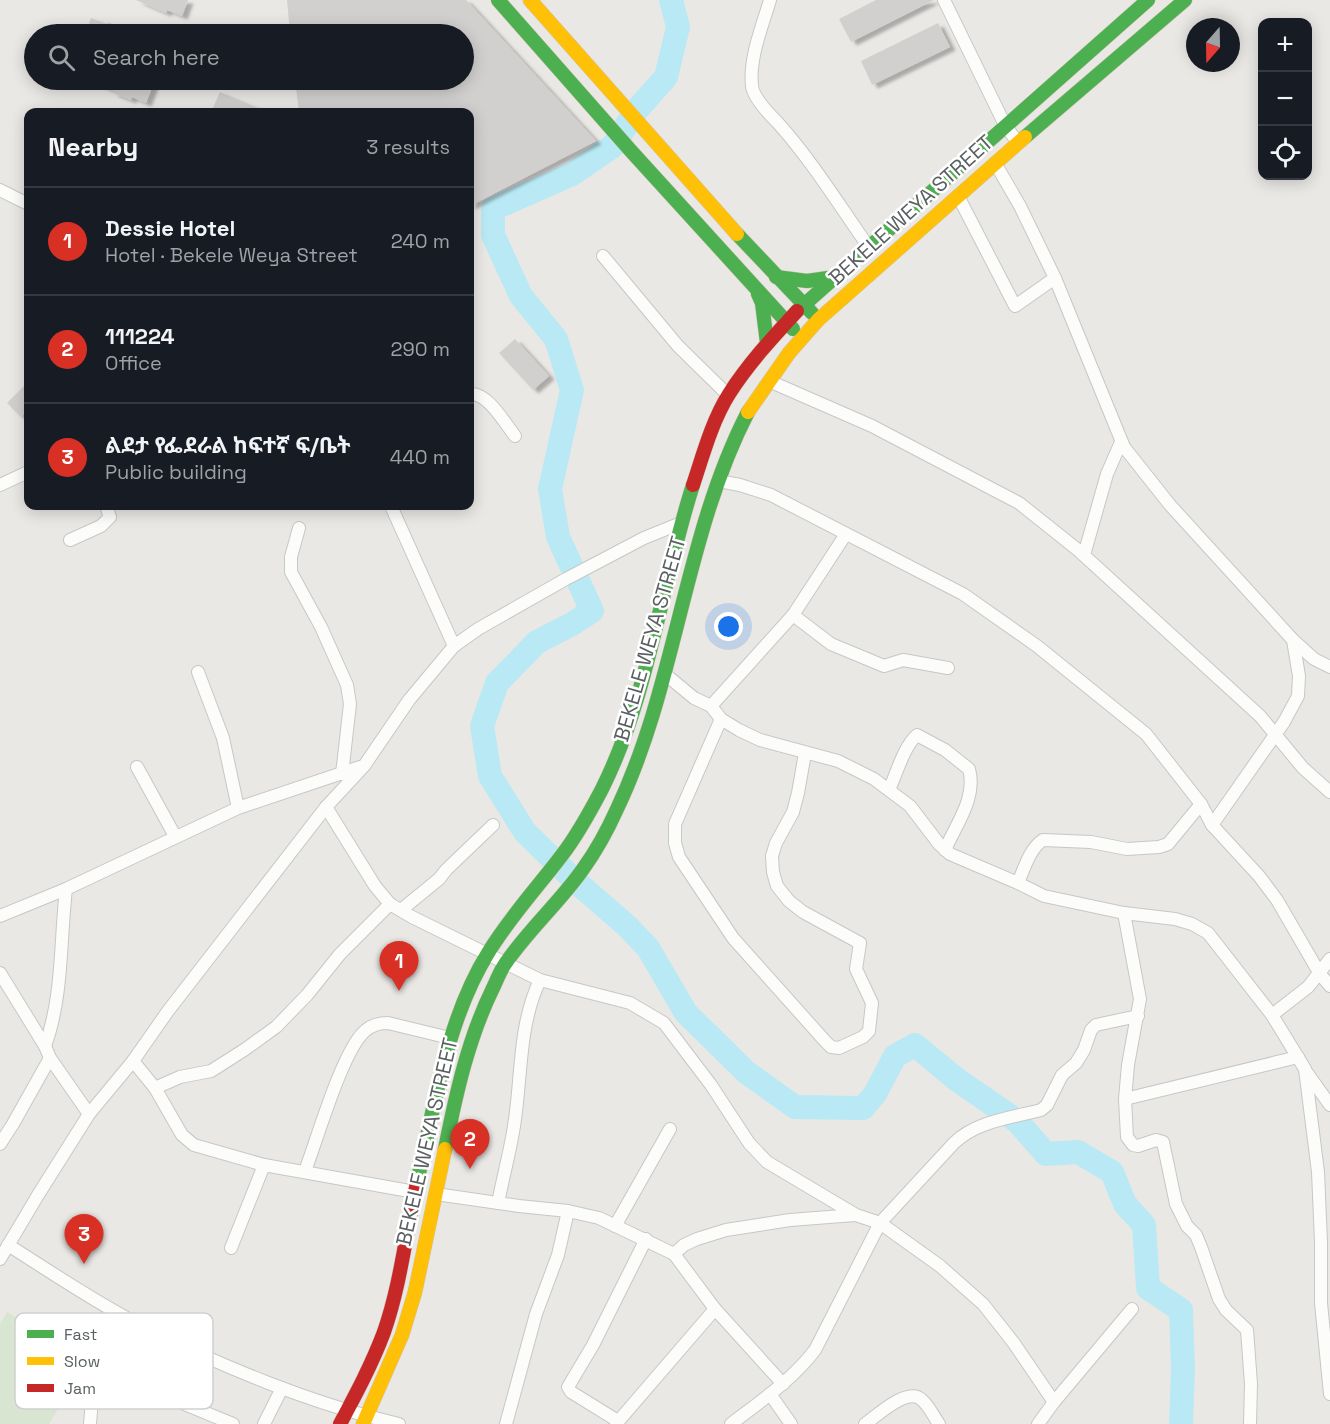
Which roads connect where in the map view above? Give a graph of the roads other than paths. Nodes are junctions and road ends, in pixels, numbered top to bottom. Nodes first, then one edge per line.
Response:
1 (498, 0) edge
2 (530, 0) edge
3 (770, 0) edge
4 (944, 0) edge
5 (1148, 0) edge
6 (1185, 0) edge
7 (1005, 125) junction
8 (1018, 143) junction
9 (995, 162) junction
10 (0, 190) edge
11 (958, 196) junction
12 (24, 202) edge
13 (868, 246) junction
14 (603, 256) dead end
15 (776, 277) junction
16 (835, 277) junction
17 (1055, 278) junction
18 (757, 289) junction
19 (803, 305) junction
20 (818, 320) junction
21 (785, 321) junction
22 (802, 338) junction
23 (767, 343) junction
24 (769, 381) junction
25 (474, 394) edge
26 (728, 395) junction
27 (514, 436) dead end
28 (1121, 442) junction
29 (24, 474) edge
30 (719, 481) junction
31 (0, 485) edge
32 (107, 510) edge
33 (393, 510) edge
34 (681, 523) junction
35 (299, 528) dead end
36 (846, 534) junction
37 (70, 540) dead end
38 (1084, 555) junction
39 (793, 615) junction
40 (1293, 640) junction
41 (454, 646) junction
42 (1330, 666) edge
43 (948, 668) dead end
44 (198, 672) dead end
45 (665, 674) junction
46 (711, 706) junction
47 (721, 719) junction
48 (1275, 733) junction
49 (805, 753) junction
50 (137, 766) dead end
51 (364, 766) junction
52 (342, 774) junction
53 (889, 790) junction
54 (1330, 792) edge
55 (1201, 804) junction
56 (326, 807) junction
57 (238, 808) junction
58 (494, 825) dead end
59 (1212, 825) junction
60 (175, 836) junction
61 (945, 850) junction
62 (1018, 883) junction
63 (66, 889) junction
64 (396, 907) junction
65 (1124, 913) junction
66 (0, 916) edge
67 (487, 954) junction
68 (1330, 959) edge
69 (506, 964) junction
70 (0, 973) edge
71 (1320, 974) junction
72 (540, 981) junction
73 (1330, 986) edge
74 (1272, 1015) junction
75 (1138, 1016) junction
76 (450, 1038) junction
77 (47, 1052) junction
78 (1298, 1057) junction
79 (133, 1061) junction
80 (1305, 1070) junction
81 (155, 1088) junction
82 (1125, 1099) junction
83 (1330, 1104) edge
84 (89, 1114) junction
85 (670, 1129) dead end
86 (0, 1144) edge
87 (264, 1164) junction
88 (305, 1171) junction
89 (415, 1192) junction
90 (436, 1194) junction
91 (498, 1203) junction
92 (568, 1211) junction
93 (856, 1215) junction
94 (880, 1223) junction
95 (615, 1226) junction
96 (646, 1239) junction
97 (8, 1245) junction
98 (231, 1248) dead end
99 (674, 1254) junction
100 (0, 1259) edge
101 (716, 1309) junction
102 (1132, 1309) dead end
103 (120, 1313) edge
104 (213, 1359) edge
105 (783, 1384) junction
106 (282, 1388) junction
107 (770, 1394) junction
108 (1330, 1394) edge
109 (1054, 1402) junction
110 (91, 1409) edge
111 (197, 1409) edge
112 (347, 1410) junction
113 (365, 1420) edge
114 (617, 1423) edge
115 (90, 1424) edge
116 (233, 1424) edge
117 (264, 1424) edge
118 (340, 1424) edge
119 (399, 1424) edge
120 (506, 1424) edge
121 (731, 1424) edge
122 (791, 1424) edge
123 (865, 1424) edge
124 (939, 1424) edge
125 (1038, 1424) edge
126 (1250, 1424) edge

1 - 18 main road
2 - 15 main road
3 - 13 street
4 - 7 street
5 - 7 main road
6 - 8 main road, BEKELE WEYA STREET
7 - 8 street
7 - 13 main road
8 - 9 main road, BEKELE WEYA STREET
9 - 11 main road, BEKELE WEYA STREET
9 - 17 street
10 - 12 street
11 - 17 street
11 - 20 main road, BEKELE WEYA STREET
13 - 16 main road
14 - 26 street
15 - 16 main road
15 - 19 main road
16 - 19 main road
17 - 28 street
18 - 21 main road
18 - 23 main road
19 - 20 main road
19 - 21 main road
20 - 22 main road, BEKELE WEYA STREET
21 - 22 main road
21 - 23 main road
22 - 24 main road, BEKELE WEYA STREET
23 - 26 main road
24 - 30 main road, BEKELE WEYA STREET
24 - 38 street
25 - 27 street
26 - 34 main road
28 - 38 street
28 - 40 street
29 - 31 street
30 - 36 street
30 - 45 main road, BEKELE WEYA STREET
32 - 37 street
33 - 41 street
34 - 41 street
34 - 67 main road
35 - 52 street
36 - 39 street
36 - 55 street
38 - 48 street
39 - 43 street
39 - 46 street
40 - 42 street
40 - 48 street
41 - 51 street
44 - 57 street
45 - 46 street
45 - 69 main road, BEKELE WEYA STREET
46 - 47 street
47 - 49 street
47 - 49 street
48 - 54 street
48 - 59 street
49 - 53 street
50 - 60 street
51 - 52 street
51 - 56 street
52 - 57 street
53 - 61 street
53 - 61 street
55 - 59 street
55 - 62 street
56 - 64 street
56 - 79 street
57 - 60 street
58 - 64 street
59 - 71 street
60 - 63 street
61 - 62 street
62 - 65 street
63 - 66 street
63 - 77 street
64 - 67 street
64 - 81 street
65 - 74 street
65 - 75 street
67 - 69 street
67 - 76 main road
68 - 71 street
69 - 72 street
69 - 90 main road, BEKELE WEYA STREET
70 - 77 street
71 - 73 street
71 - 74 street
72 - 91 street
72 - 93 street
74 - 78 street
75 - 82 street
75 - 94 street
76 - 88 street
76 - 89 main road
77 - 84 street
77 - 86 street
78 - 80 street
78 - 82 street
79 - 81 street
79 - 84 street
80 - 83 street
80 - 108 street
81 - 87 street
82 - 126 street
84 - 97 street
85 - 95 street
87 - 88 street
87 - 98 street
88 - 89 street
89 - 112 main road
90 - 91 street
90 - 113 main road, BEKELE WEYA STREET
91 - 92 street
92 - 95 street
92 - 120 street
93 - 94 street
93 - 99 street
94 - 105 street
94 - 109 street
95 - 96 street
96 - 99 street
96 - 114 street
97 - 100 street
97 - 103 street
99 - 101 street
101 - 105 street
101 - 114 street
102 - 109 street
104 - 106 street
105 - 107 street
106 - 112 street
106 - 117 street
107 - 121 street
107 - 122 street
109 - 125 street
110 - 115 street
111 - 116 street
112 - 113 street
112 - 118 main road
113 - 119 street
123 - 124 street

